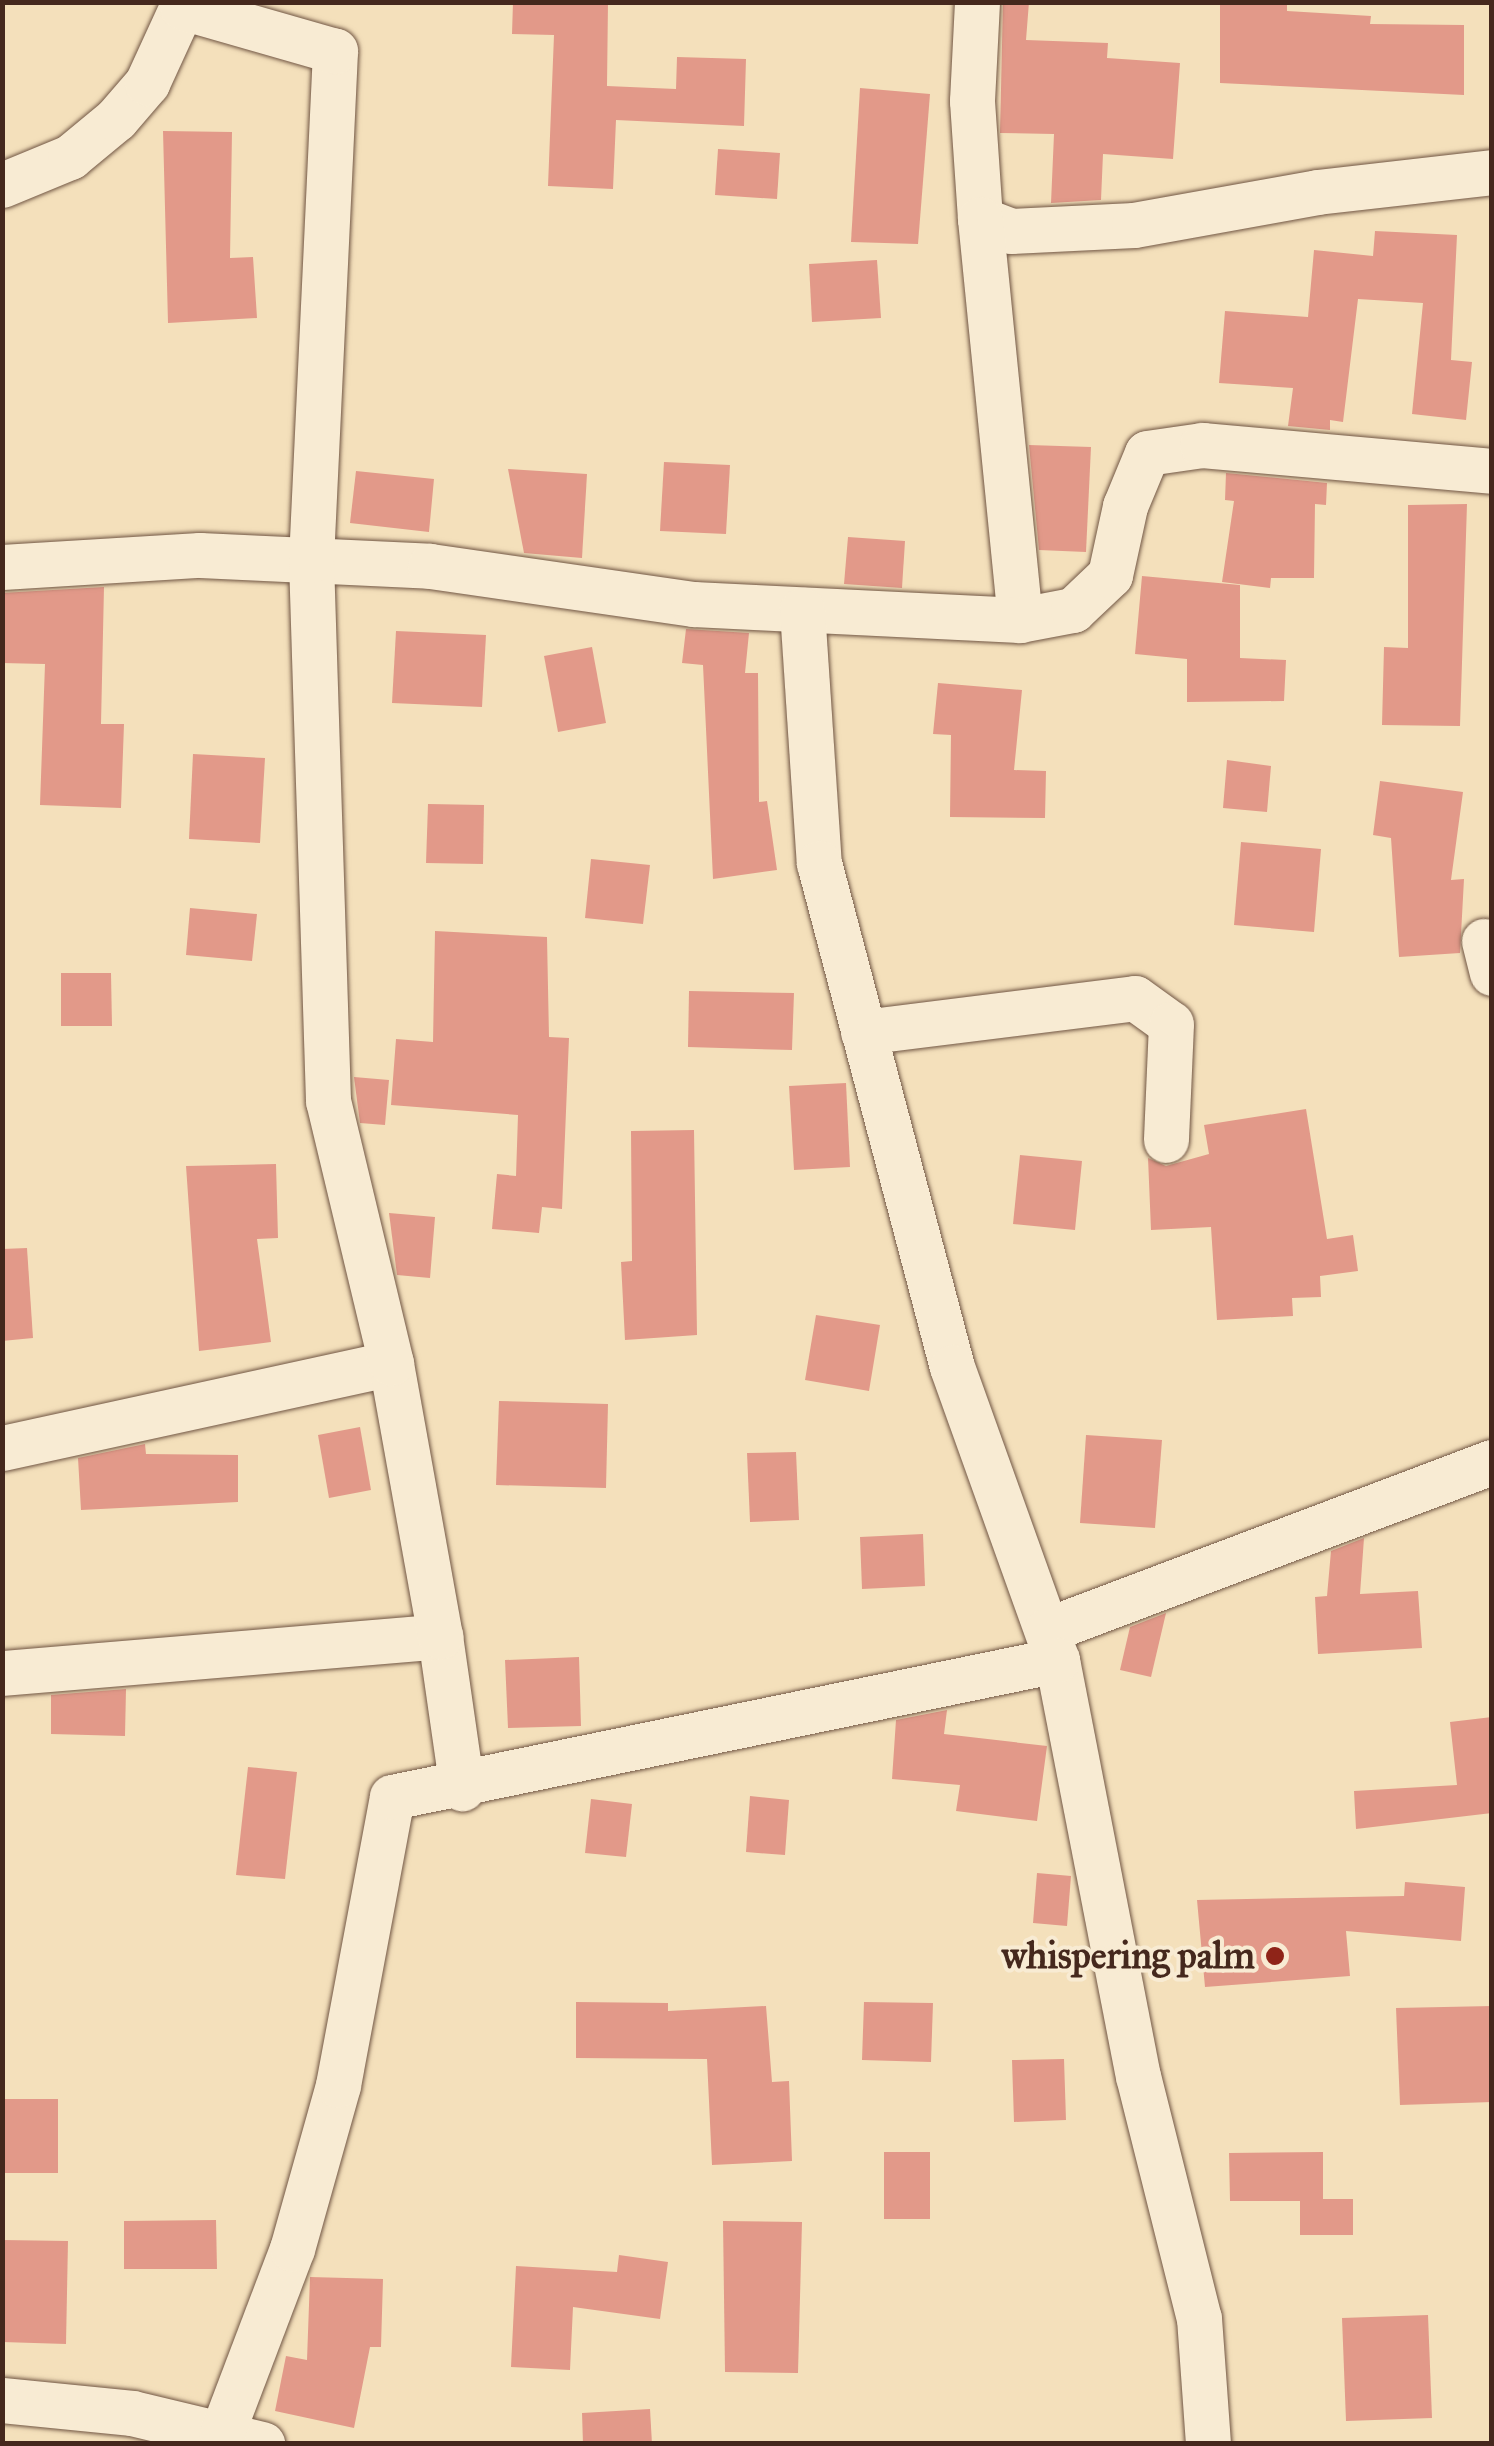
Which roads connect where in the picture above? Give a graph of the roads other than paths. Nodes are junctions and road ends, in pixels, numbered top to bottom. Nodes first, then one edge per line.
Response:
1 (977, 2) edge
2 (183, 5) edge
3 (1492, 172) edge
4 (2, 185) edge
5 (980, 219) junction
6 (1492, 471) edge
7 (310, 560) junction
8 (2, 567) edge
9 (802, 610) junction
10 (1020, 620) junction
11 (863, 1032) junction
12 (1166, 1140) dead end
13 (390, 1362) junction
14 (2, 1448) edge
15 (1492, 1462) edge
16 (440, 1636) junction
17 (1052, 1645) junction
18 (2, 1673) edge
19 (462, 1788) junction
20 (2, 2400) edge
21 (242, 2438) edge
22 (1208, 2444) edge

1 - 5 street
2 - 4 street
2 - 7 street
3 - 5 street
5 - 10 street
6 - 10 street
7 - 8 street
7 - 9 street
7 - 13 street
9 - 10 street
9 - 11 street
11 - 12 street
11 - 17 street
13 - 14 street
13 - 16 street
15 - 17 street
16 - 18 street
16 - 19 street
17 - 19 street
17 - 22 street
19 - 21 street
20 - 21 street

